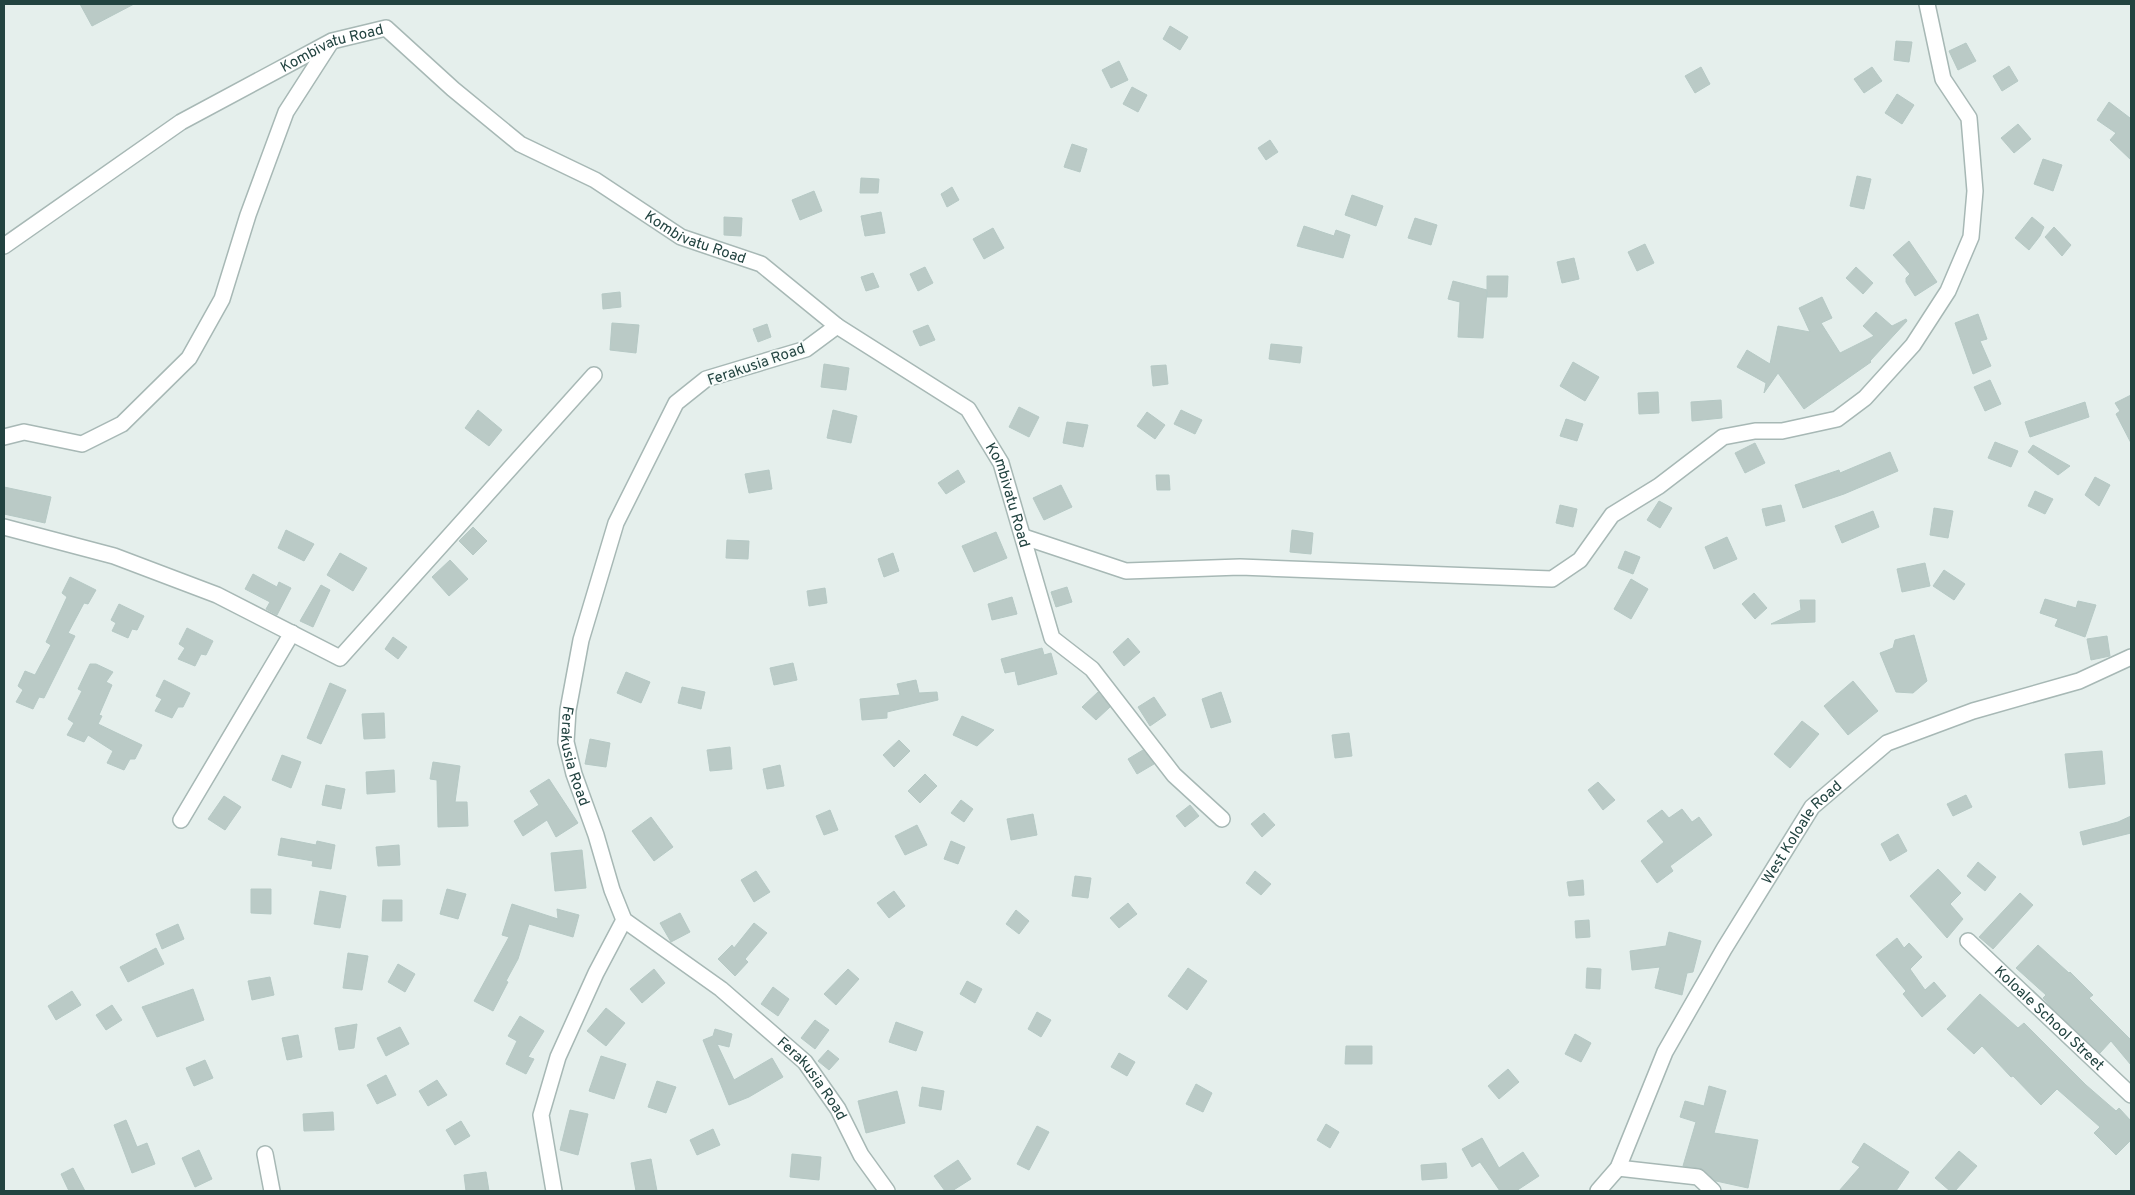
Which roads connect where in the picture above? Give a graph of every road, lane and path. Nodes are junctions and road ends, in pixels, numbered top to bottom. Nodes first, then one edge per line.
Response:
1 (1927, 4) edge
2 (332, 40) junction
3 (4, 246) edge
4 (837, 326) junction
5 (594, 375) dead end
6 (4, 437) edge
7 (4, 527) edge
8 (1024, 537) junction
9 (292, 634) junction
10 (2131, 657) edge
11 (1222, 819) dead end
12 (181, 820) dead end
13 (624, 920) junction
14 (1968, 941) dead end
15 (2131, 1095) edge
16 (266, 1154) dead end
17 (1618, 1168) junction
18 (272, 1191) edge
19 (554, 1191) edge
20 (887, 1191) edge
21 (1598, 1191) edge
22 (1712, 1191) edge

1 - 8 street
2 - 3 street, Kombivatu Road
2 - 4 street, Kombivatu Road
2 - 6 street
4 - 8 street, Kombivatu Road
4 - 13 street, Ferakusia Road
5 - 9 street
7 - 9 street
8 - 11 street, Kombivatu Road
9 - 12 street
10 - 17 street, West Koloale Road
13 - 19 street
13 - 20 street, Ferakusia Road
14 - 15 street, Koloale School Street
16 - 18 street
17 - 21 street, West Koloale Road
17 - 22 street

